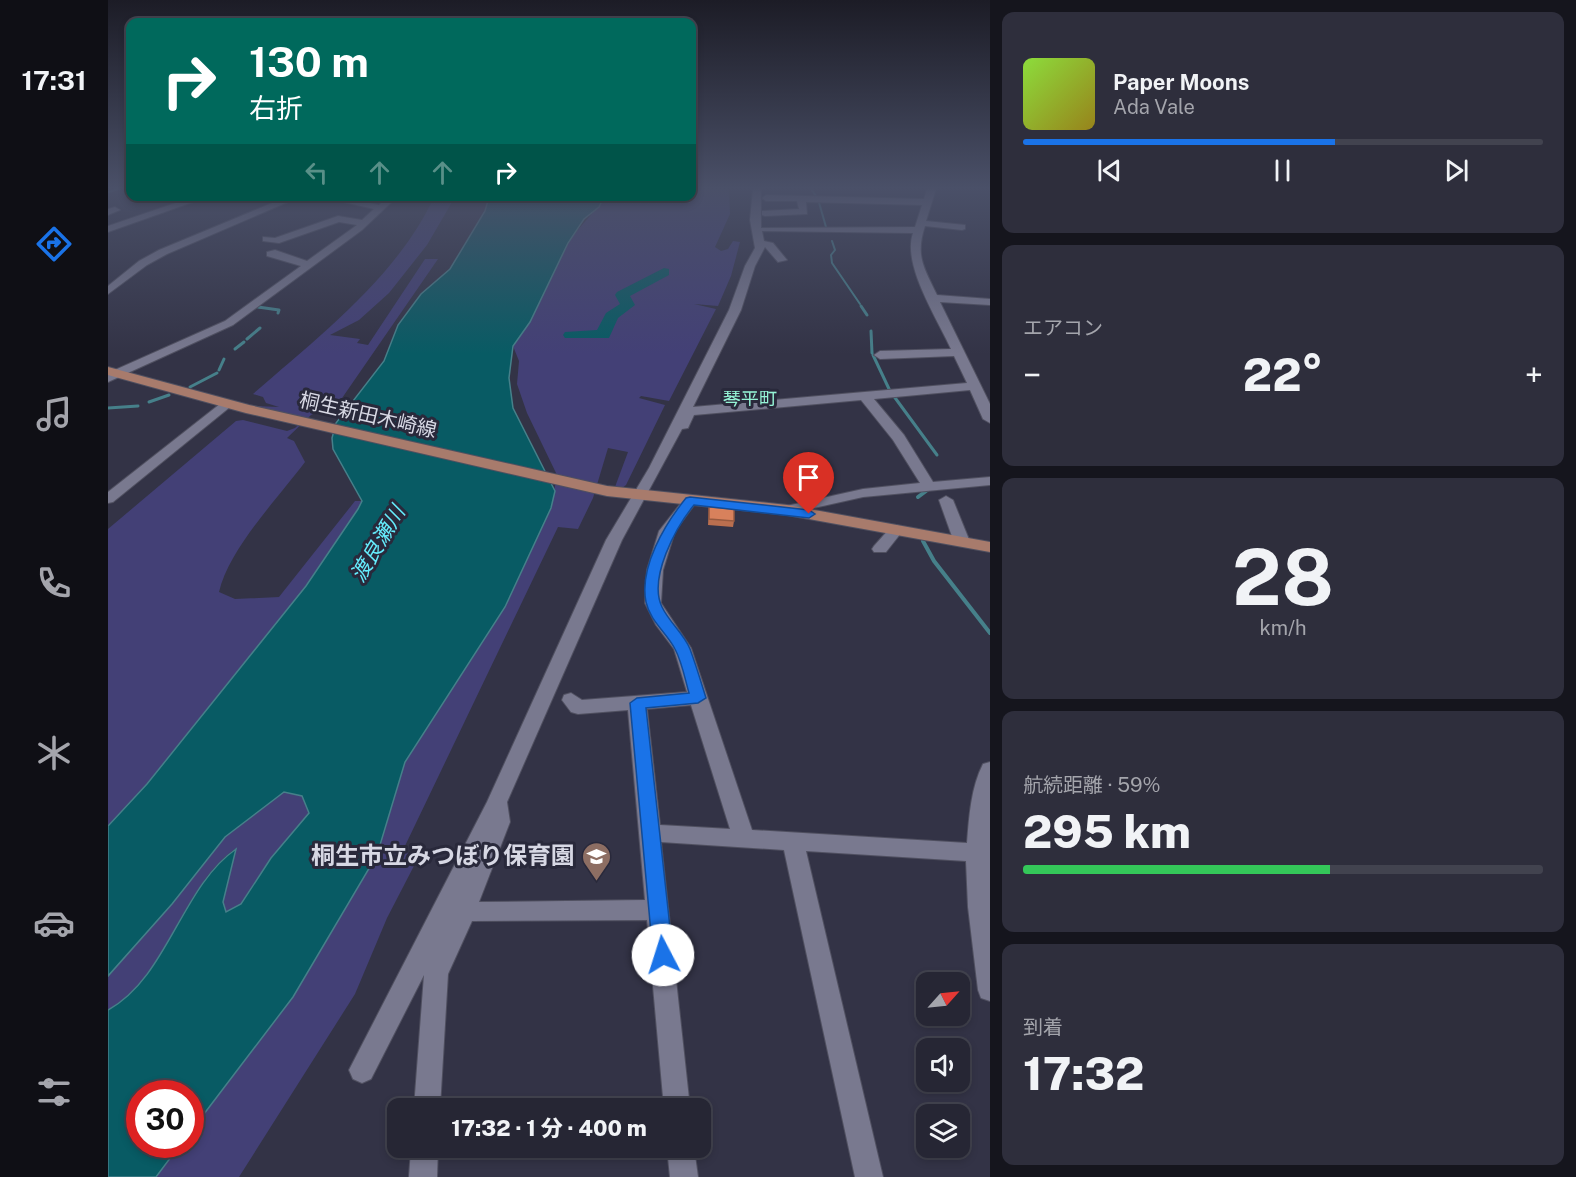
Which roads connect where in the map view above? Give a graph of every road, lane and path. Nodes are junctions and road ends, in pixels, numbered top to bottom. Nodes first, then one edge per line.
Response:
1 (182, 244) edge
2 (338, 244) edge
3 (760, 244) edge
4 (769, 244) edge
5 (914, 244) edge
6 (275, 253) dead end
7 (782, 260) dead end
8 (310, 265) junction
9 (108, 291) edge
10 (933, 298) junction
11 (990, 302) edge
12 (958, 352) junction
13 (880, 355) dead end
14 (111, 374) edge
15 (974, 386) junction
16 (864, 395) junction
17 (985, 399) edge
18 (225, 404) junction
19 (990, 419) edge
20 (674, 429) junction
21 (990, 481) edge
22 (928, 485) junction
23 (628, 494) junction
24 (108, 499) edge
25 (946, 500) dead end
26 (690, 501) junction
27 (787, 510) junction
28 (896, 530) junction
29 (962, 542) junction
30 (990, 547) edge
31 (880, 549) dead end
32 (698, 698) junction
33 (571, 700) dead end
34 (637, 703) junction
35 (990, 770) edge
36 (497, 802) junction
37 (652, 833) junction
38 (744, 839) junction
39 (793, 842) junction
40 (983, 853) edge
41 (465, 910) junction
42 (659, 910) junction
43 (990, 990) edge
44 (362, 1070) dead end
45 (428, 1098) edge
46 (676, 1098) edge
47 (424, 1158) edge
48 (682, 1158) edge
49 (423, 1177) edge
50 (684, 1177) edge
51 (869, 1177) edge

1 - 9 street
2 - 8 street
3 - 20 street
4 - 7 street
5 - 10 street
6 - 8 street
8 - 14 street
10 - 11 street
10 - 12 street
12 - 13 street
12 - 15 street
14 - 18 main road, 桐生新田木崎線
15 - 16 street
15 - 17 street
16 - 20 street
16 - 22 street
17 - 19 street
18 - 23 main road, 桐生新田木崎線
18 - 24 street
20 - 23 street
21 - 22 street
22 - 27 street
23 - 26 main road, 桐生新田木崎線
23 - 36 street
25 - 29 street
26 - 27 main road, 桐生新田木崎線
26 - 32 street
27 - 28 main road, 桐生新田木崎線
28 - 29 main road, 桐生新田木崎線
28 - 31 street
29 - 30 main road, 桐生新田木崎線
32 - 34 street
32 - 38 street
33 - 34 street
34 - 37 street
35 - 40 street
36 - 41 street
36 - 44 street
37 - 38 street
37 - 42 street
38 - 39 street
39 - 40 street
39 - 51 street
40 - 43 street
41 - 42 street
41 - 45 street
42 - 46 street
47 - 49 street
48 - 50 street

